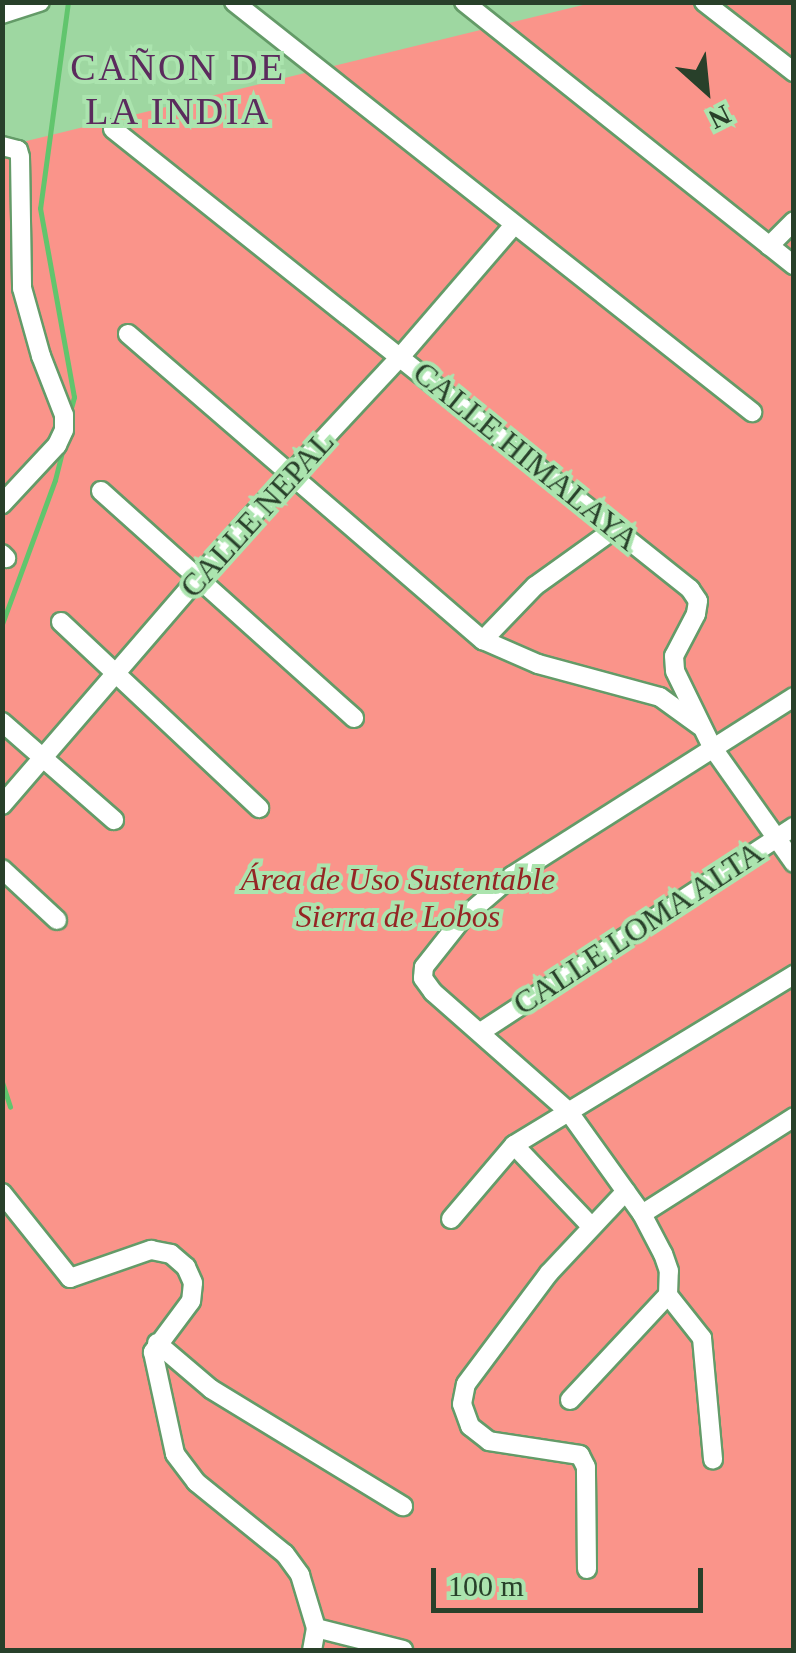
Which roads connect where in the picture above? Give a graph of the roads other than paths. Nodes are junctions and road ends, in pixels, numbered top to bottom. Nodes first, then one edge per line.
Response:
1 (40, 2) edge
2 (234, 2) edge
3 (464, 2) edge
4 (704, 2) edge
5 (2, 14) edge
6 (794, 72) edge
7 (113, 129) dead end
8 (7, 146) edge
9 (794, 221) edge
10 (514, 225) junction
11 (769, 246) junction
12 (794, 266) edge
13 (2, 288) edge
14 (22, 288) junction
15 (128, 334) dead end
16 (401, 356) junction
17 (752, 412) dead end
18 (291, 472) junction
19 (101, 491) dead end
20 (2, 504) edge
21 (616, 528) junction
22 (199, 579) junction
23 (61, 622) dead end
24 (483, 640) junction
25 (116, 678) junction
26 (794, 697) edge
27 (354, 718) dead end
28 (2, 722) edge
29 (709, 738) junction
30 (44, 759) junction
31 (2, 805) edge
32 (259, 808) dead end
33 (114, 820) dead end
34 (794, 827) edge
35 (776, 838) junction
36 (794, 863) edge
37 (2, 869) edge
38 (57, 920) dead end
39 (794, 975) edge
40 (482, 1030) junction
41 (568, 1111) junction
42 (794, 1118) edge
43 (514, 1145) junction
44 (626, 1190) junction
45 (2, 1192) edge
46 (642, 1214) junction
47 (451, 1219) dead end
48 (591, 1226) junction
49 (668, 1295) junction
50 (157, 1343) junction
51 (570, 1400) dead end
52 (713, 1460) dead end
53 (403, 1506) dead end
54 (588, 1569) dead end
55 (316, 1628) junction
56 (312, 1650) edge
57 (404, 1650) edge

1 - 5 street
2 - 10 street
3 - 11 street
4 - 6 street
7 - 16 street, CALLE HIMALAYA
8 - 14 street
9 - 11 street
10 - 16 street, CALLE NEPAL
10 - 17 street
11 - 12 street
13 - 14 street
14 - 20 street
15 - 18 street
16 - 18 street, CALLE NEPAL
16 - 21 street, CALLE HIMALAYA
18 - 22 street, CALLE NEPAL
18 - 24 street
19 - 22 street
21 - 24 street
21 - 29 street, CALLE HIMALAYA
22 - 25 street, CALLE NEPAL
22 - 27 street
23 - 25 street
24 - 29 street
25 - 30 street, CALLE NEPAL
25 - 32 street
26 - 29 street
28 - 30 street
29 - 35 street, CALLE HIMALAYA
29 - 40 street
30 - 31 street, CALLE NEPAL
30 - 33 street
34 - 35 street, CALLE LOMA ALTA
35 - 36 street, CALLE HIMALAYA
35 - 40 street, CALLE LOMA ALTA
37 - 38 street
39 - 41 street
40 - 41 street
41 - 43 street
41 - 44 street
42 - 46 street
43 - 47 street
43 - 48 street
44 - 46 street
44 - 48 street
45 - 50 street
46 - 49 street
48 - 54 street
49 - 51 street
49 - 52 street
50 - 53 street
50 - 55 street
55 - 56 street
55 - 57 street

